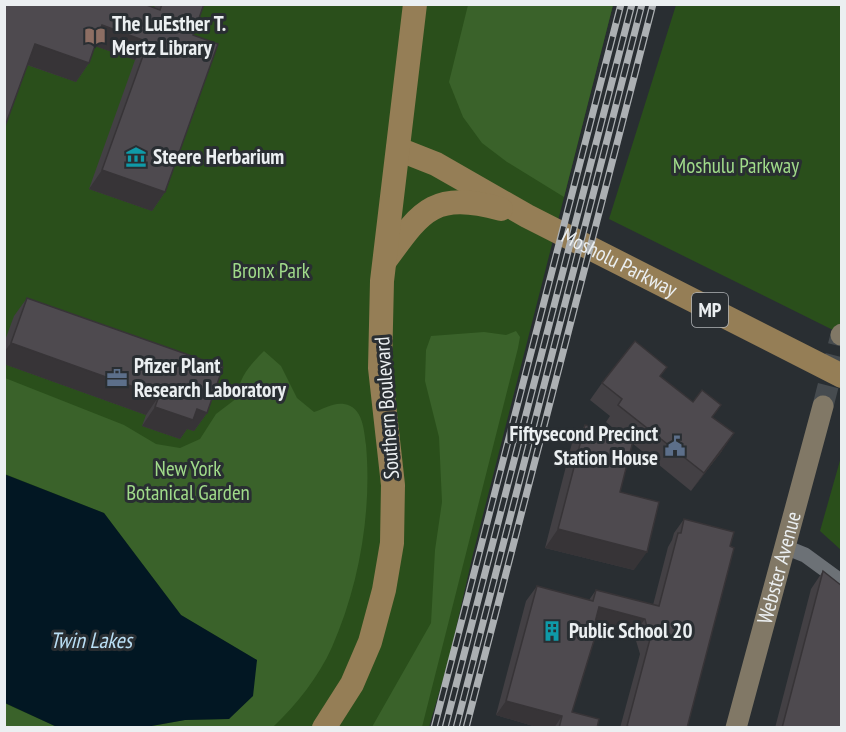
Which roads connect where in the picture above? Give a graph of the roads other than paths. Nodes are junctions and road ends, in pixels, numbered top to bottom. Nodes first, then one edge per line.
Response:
1 (415, 4) edge
2 (398, 148) junction
3 (527, 216) junction
4 (383, 263) junction
5 (842, 376) edge
6 (823, 406) tunnel mouth
7 (785, 547) junction
8 (842, 582) edge
9 (324, 728) edge
10 (736, 728) edge

1 - 2 main road, Southern Boulevard
2 - 3 main road, Mosholu Parkway / MP
2 - 4 main road, Southern Boulevard
3 - 4 main road
3 - 5 main road, Mosholu Parkway / MP
4 - 9 main road, Southern Boulevard
6 - 7 main road, Webster Avenue
7 - 8 street
7 - 10 main road, Webster Avenue

